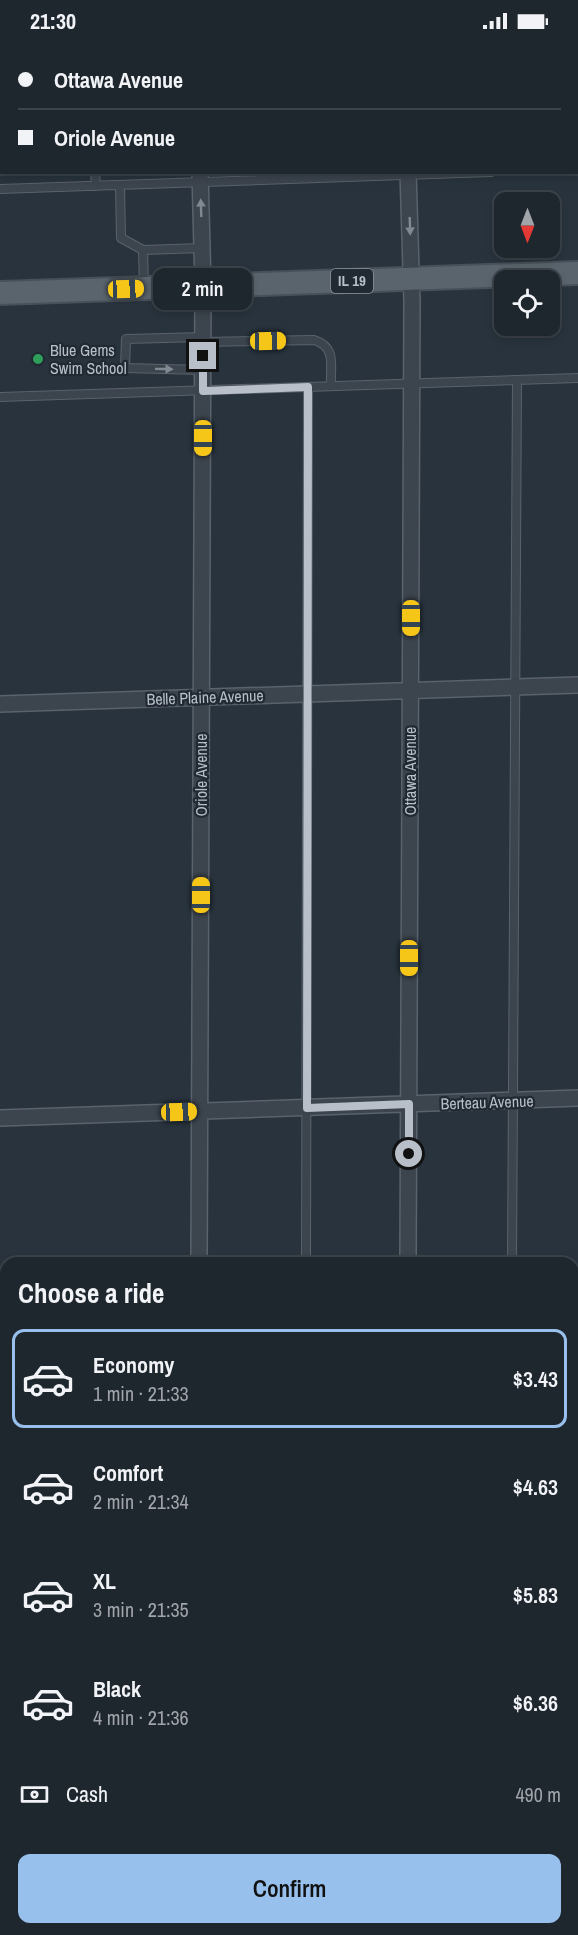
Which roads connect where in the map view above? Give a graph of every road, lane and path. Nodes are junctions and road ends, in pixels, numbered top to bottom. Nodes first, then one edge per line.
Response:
1 (95, 174) edge
2 (408, 174) edge
3 (309, 176) edge
4 (200, 177) edge
5 (120, 185) junction
6 (96, 186) junction
7 (0, 189) edge
8 (202, 248) junction
9 (143, 250) junction
10 (578, 273) edge
11 (412, 279) junction
12 (203, 286) junction
13 (144, 288) junction
14 (0, 293) edge
15 (203, 340) junction
16 (203, 370) junction
17 (578, 378) edge
18 (517, 380) junction
19 (412, 383) junction
20 (331, 386) junction
21 (308, 387) junction
22 (203, 391) junction
23 (0, 397) edge
24 (578, 685) edge
25 (515, 686) junction
26 (411, 689) junction
27 (306, 693) junction
28 (201, 697) junction
29 (0, 704) edge
30 (578, 1098) edge
31 (513, 1101) junction
32 (409, 1104) junction
33 (307, 1108) junction
34 (200, 1111) junction
35 (0, 1118) edge
36 (199, 1257) edge
37 (306, 1257) edge
38 (408, 1257) edge
39 (512, 1257) edge

1 - 6 lane
2 - 3 lane
2 -> 11 street, Ottawa Avenue
3 - 4 lane
4 - 5 lane
8 -> 4 street, Oriole Avenue
5 - 6 lane
5 - 9 lane
6 - 7 lane
8 - 9 lane
8 - 12 street, Oriole Avenue
9 - 13 lane
10 - 11 main road, IL 19
11 - 12 main road, IL 19
11 - 19 street, Ottawa Avenue
12 - 13 main road, IL 19
12 - 15 street, Oriole Avenue
13 - 14 main road, IL 19
15 - 16 street, Oriole Avenue
15 -> 16 lane
15 - 20 lane
16 - 22 street, Oriole Avenue
17 - 18 lane
18 - 19 lane
18 - 25 lane
19 - 20 lane
19 - 26 street, Ottawa Avenue
20 - 21 lane
21 - 22 lane
21 - 27 lane
22 - 23 lane
22 - 28 street, Oriole Avenue
24 - 25 street, Belle Plaine Avenue
25 - 26 street, Belle Plaine Avenue
25 - 31 lane
26 - 27 street, Belle Plaine Avenue
26 - 32 street, Ottawa Avenue
27 - 28 street, Belle Plaine Avenue
27 - 33 lane
28 - 29 street, Belle Plaine Avenue
28 - 34 street, Oriole Avenue
30 - 31 street, Berteau Avenue
31 - 32 street, Berteau Avenue
31 - 39 lane
32 - 33 street, Berteau Avenue
32 - 38 street, Ottawa Avenue
33 - 34 street, Berteau Avenue
33 - 37 lane
34 - 35 street, Berteau Avenue
34 - 36 street, Oriole Avenue

